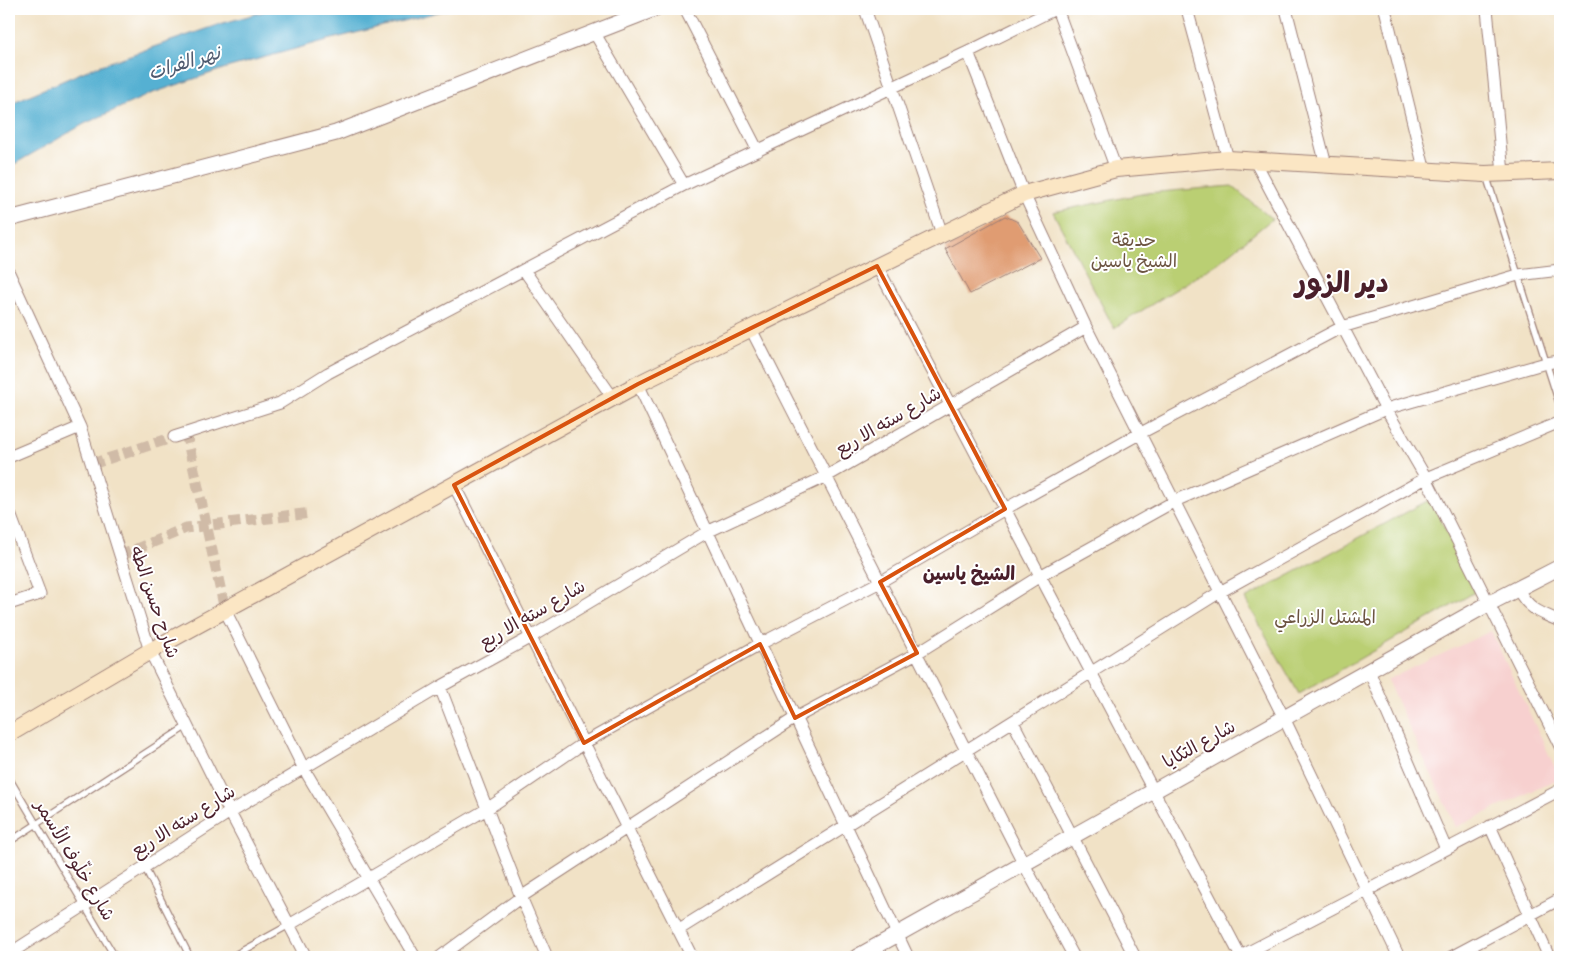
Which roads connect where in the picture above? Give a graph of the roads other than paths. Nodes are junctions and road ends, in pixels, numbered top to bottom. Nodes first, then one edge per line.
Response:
1 (654, 9) edge
2 (685, 9) edge
3 (865, 9) edge
4 (1056, 9) edge
5 (1187, 9) edge
6 (1286, 9) edge
7 (1385, 9) edge
8 (1487, 9) edge
9 (594, 32) junction
10 (968, 52) junction
11 (892, 88) junction
12 (758, 151) junction
13 (1228, 159) junction
14 (1255, 161) junction
15 (1326, 166) junction
16 (1116, 169) junction
17 (1560, 171) edge
18 (1426, 172) junction
19 (1503, 173) junction
20 (1485, 174) junction
21 (684, 186) junction
22 (1024, 194) junction
23 (9, 219) edge
24 (942, 234) junction
25 (877, 266) junction
26 (524, 270) junction
27 (1560, 270) edge
28 (9, 273) edge
29 (1518, 275) junction
30 (1086, 327) junction
31 (1342, 327) junction
32 (751, 329) junction
33 (1560, 361) edge
34 (1546, 363) junction
35 (638, 384) junction
36 (613, 398) junction
37 (950, 405) junction
38 (1560, 406) edge
39 (1386, 409) junction
40 (1560, 422) edge
41 (80, 428) junction
42 (1139, 434) junction
43 (174, 437) tunnel mouth
44 (9, 457) edge
45 (826, 476) junction
46 (1426, 478) junction
47 (454, 485) junction
48 (1175, 501) junction
49 (1005, 509) junction
50 (9, 511) edge
51 (707, 532) junction
52 (1560, 567) edge
53 (1040, 576) junction
54 (880, 582) junction
55 (1518, 589) junction
56 (1220, 592) junction
57 (9, 604) edge
58 (1488, 604) junction
59 (225, 610) junction
60 (1560, 621) edge
61 (531, 637) junction
62 (760, 644) junction
63 (150, 651) junction
64 (917, 653) junction
65 (1369, 671) junction
66 (1091, 673) junction
67 (440, 687) junction
68 (795, 718) junction
69 (1284, 718) junction
70 (1013, 722) junction
71 (187, 726) junction
72 (9, 734) edge
73 (584, 743) junction
74 (1560, 746) edge
75 (966, 751) junction
76 (303, 767) junction
77 (9, 778) edge
78 (1560, 790) edge
79 (1153, 792) junction
80 (487, 809) junction
81 (230, 812) junction
82 (36, 824) junction
83 (846, 826) junction
84 (1490, 826) junction
85 (626, 827) junction
86 (1072, 837) junction
87 (9, 842) edge
88 (1446, 849) junction
89 (1024, 864) junction
90 (144, 866) junction
91 (368, 878) junction
92 (1366, 891) junction
93 (521, 897) junction
94 (1560, 899) edge
95 (84, 905) junction
96 (1530, 915) junction
97 (290, 925) junction
98 (678, 930) junction
99 (897, 935) junction
100 (9, 954) edge
101 (115, 957) edge
102 (190, 957) edge
103 (231, 957) edge
104 (306, 957) edge
105 (415, 957) edge
106 (440, 957) edge
107 (546, 957) edge
108 (692, 957) edge
109 (857, 957) edge
110 (908, 957) edge
111 (1074, 957) edge
112 (1135, 957) edge
113 (1241, 957) edge
114 (1399, 957) edge
115 (1450, 957) edge
116 (1549, 957) edge

1 - 9 street
2 - 12 street
3 - 11 street
4 - 10 street
4 - 16 street
5 - 13 street
6 - 15 street
7 - 18 street
8 - 19 street
9 - 21 street
9 - 23 street
10 - 11 street
10 - 22 street
11 - 12 street
11 - 24 street
12 - 21 street
13 - 14 main road
13 - 16 main road
14 - 15 main road
14 - 31 street
15 - 18 main road
16 - 22 main road
17 - 19 main road
18 - 20 main road
19 - 20 main road
20 - 29 lane
21 - 26 street
22 - 24 main road
22 - 30 street
24 - 25 main road
25 - 32 main road
25 - 37 street
26 - 36 street
26 - 43 street
27 - 29 street
28 - 41 street, شارح حسن الطه
29 - 31 street
29 - 34 lane
30 - 37 street, شارع سته الا ربع
30 - 42 street
31 - 39 street
31 - 42 street
32 - 35 main road
32 - 45 street
33 - 34 street
34 - 38 lane
34 - 39 street
35 - 36 main road
35 - 51 street
36 - 47 main road
37 - 45 street, شارع سته الا ربع
37 - 49 street
39 - 46 street
39 - 48 street
40 - 46 street
41 - 44 street
41 - 63 street, شارح حسن الطه
42 - 48 street
42 - 49 street
45 - 51 street, شارع سته الا ربع
45 - 54 street
46 - 56 street
46 - 58 street
47 - 59 main road
47 - 61 street
48 - 53 street
48 - 56 street
49 - 53 street
49 - 54 street
50 - 57 street
51 - 61 street, شارع سته الا ربع
51 - 62 street
52 - 55 street, شارع التكايا
53 - 64 street
53 - 66 street
54 - 62 street
54 - 64 street
55 - 58 street, شارع التكايا
55 - 60 street
56 - 66 street
56 - 69 street
58 - 65 street, شارع التكايا
58 - 74 street
59 - 63 main road
59 - 76 street
61 - 67 street, شارع سته الا ربع
61 - 73 street
62 - 68 street
62 - 73 street
63 - 71 street, شارح حسن الطه
63 - 72 main road
64 - 68 street
64 - 75 street
65 - 69 street, شارع التكايا
65 - 88 street
66 - 70 street
66 - 79 street
67 - 76 street, شارع سته الا ربع
67 - 80 street
68 - 83 street
68 - 85 street
69 - 79 street, شارع التكايا
69 - 92 street
70 - 75 street
70 - 86 street
71 - 81 street, شارح حسن الطه
71 - 82 lane
73 - 80 street
73 - 85 street
75 - 83 street
75 - 89 street
76 - 81 street, شارع سته الا ربع
76 - 91 street
77 - 82 lane, شارع خلّوف الأسمر
78 - 84 street
79 - 86 street, شارع التكايا
79 - 113 street
80 - 91 street
80 - 93 street
81 - 90 street, شارع سته الا ربع
81 - 97 street, شارح حسن الطه
82 - 87 lane
82 - 95 lane, شارع خلّوف الأسمر
83 - 98 street
83 - 99 street
84 - 88 street
84 - 96 street
85 - 93 street
85 - 98 street
86 - 89 street, شارع التكايا
86 - 112 street
88 - 92 street
89 - 99 street, شارع التكايا
89 - 111 street
90 - 95 street, شارع سته الا ربع
90 - 102 lane
91 - 97 street
91 - 105 street
92 - 113 street
92 - 114 street
93 - 106 street
93 - 107 street
94 - 96 street
95 - 100 street, شارع سته الا ربع
95 - 101 lane, شارع خلّوف الأسمر
96 - 115 street
96 - 116 street
97 - 103 lane
97 - 104 street, شارح حسن الطه
98 - 108 street
99 - 109 street, شارع التكايا
99 - 110 street

